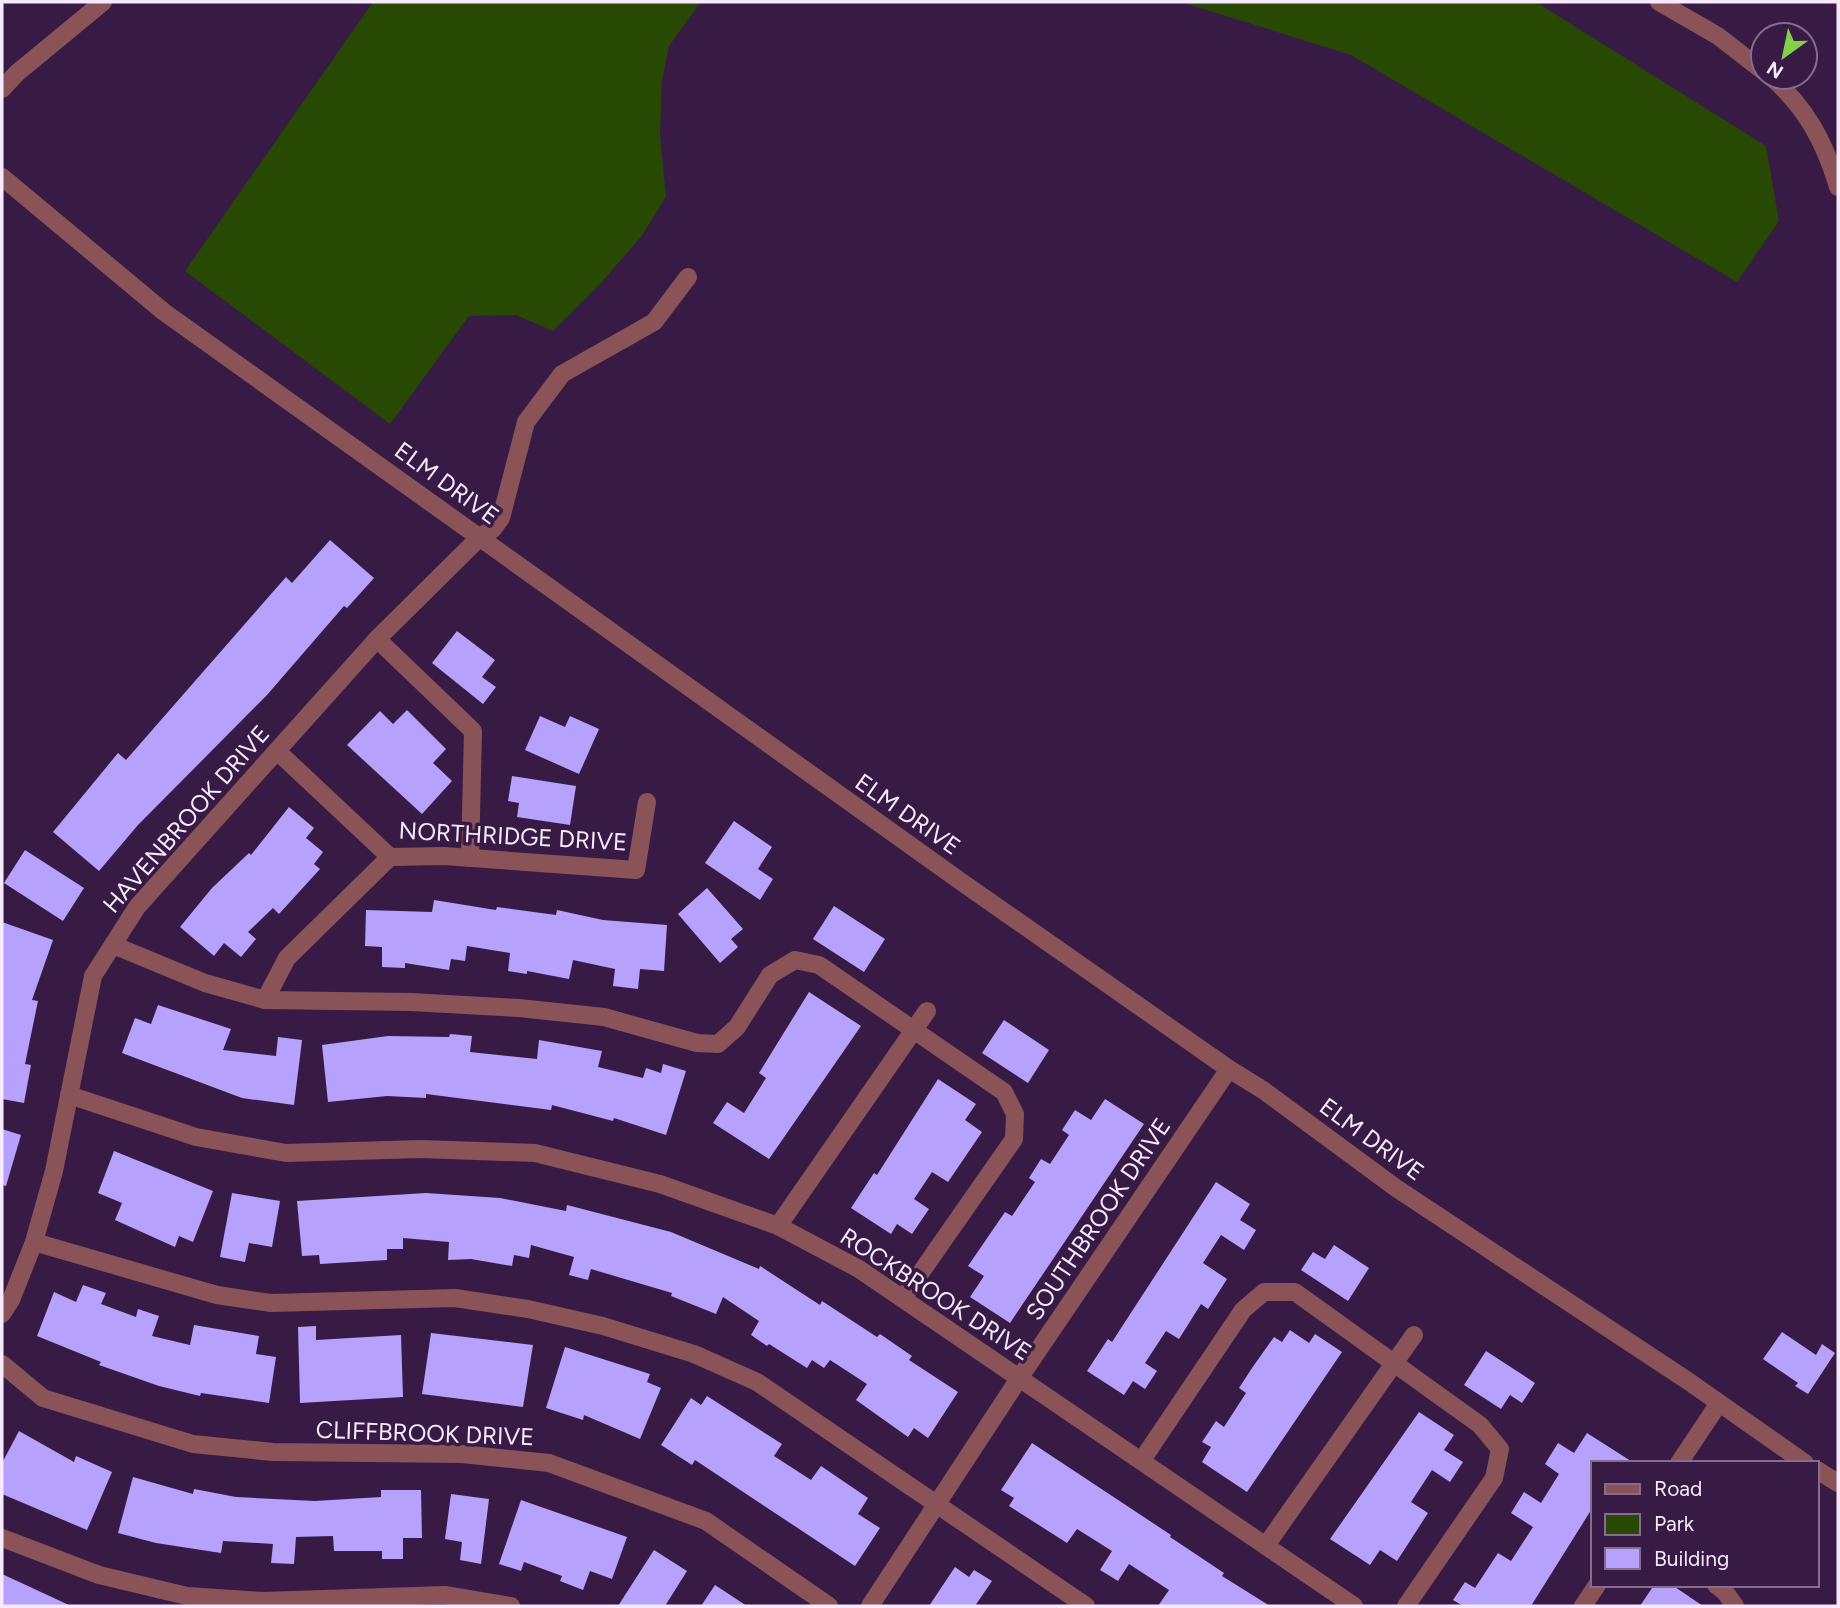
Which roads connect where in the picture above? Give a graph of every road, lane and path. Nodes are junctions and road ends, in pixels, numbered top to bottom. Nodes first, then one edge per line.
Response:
1 (103, 2) edge
2 (1658, 2) edge
3 (1749, 60) edge
4 (2, 89) edge
5 (1785, 91) edge
6 (2, 177) edge
7 (1838, 187) edge
8 (688, 277) dead end
9 (480, 537) junction
10 (377, 639) junction
11 (277, 751) junction
12 (647, 802) dead end
13 (390, 857) junction
14 (470, 858) junction
15 (113, 945) junction
16 (265, 1000) junction
17 (927, 1011) dead end
18 (914, 1030) junction
19 (1229, 1069) junction
20 (69, 1095) junction
21 (778, 1226) junction
22 (34, 1242) junction
23 (903, 1298) junction
24 (2, 1314) edge
25 (1414, 1335) dead end
26 (1394, 1363) junction
27 (2, 1364) edge
28 (1020, 1377) junction
29 (1719, 1403) junction
30 (1142, 1460) junction
31 (1680, 1461) edge
32 (1802, 1461) edge
33 (1819, 1471) edge
34 (1838, 1483) edge
35 (938, 1503) junction
36 (2, 1538) edge
37 (1267, 1544) junction
38 (1596, 1587) edge
39 (1719, 1587) edge
40 (511, 1606) edge
41 (829, 1606) edge
42 (870, 1606) edge
43 (1086, 1606) edge
44 (1354, 1606) edge
45 (1406, 1606) edge
46 (1583, 1606) edge
47 (1735, 1606) edge

1 - 4 street
2 - 3 street
5 - 7 street
6 - 9 street, ELM DRIVE
8 - 9 street, HAVENBROOK DRIVE
9 - 10 street, HAVENBROOK DRIVE
9 - 19 street, ELM DRIVE
10 - 11 street, HAVENBROOK DRIVE
10 - 14 street
11 - 13 street, NORTHRIDGE DRIVE
11 - 15 street, HAVENBROOK DRIVE
12 - 14 street, NORTHRIDGE DRIVE
13 - 14 street, NORTHRIDGE DRIVE
13 - 16 street
15 - 16 street
15 - 20 street, HAVENBROOK DRIVE
16 - 18 street
17 - 18 street
18 - 21 street
18 - 23 street
19 - 28 street, SOUTHBROOK DRIVE
19 - 29 street, ELM DRIVE
20 - 21 street, ROCKBROOK DRIVE
20 - 22 street, HAVENBROOK DRIVE
21 - 23 street, ROCKBROOK DRIVE
22 - 24 street, HAVENBROOK DRIVE
22 - 35 street
23 - 28 street, ROCKBROOK DRIVE
25 - 26 street
26 - 30 street
26 - 37 street
26 - 45 street
27 - 41 street, CLIFFBROOK DRIVE
28 - 30 street, ROCKBROOK DRIVE
28 - 35 street, SOUTHBROOK DRIVE
29 - 31 street
29 - 32 street, ELM DRIVE
30 - 37 street, ROCKBROOK DRIVE
33 - 34 street
35 - 42 street, SOUTHBROOK DRIVE
35 - 43 street
36 - 40 street
37 - 44 street, ROCKBROOK DRIVE
38 - 46 street
39 - 47 street

